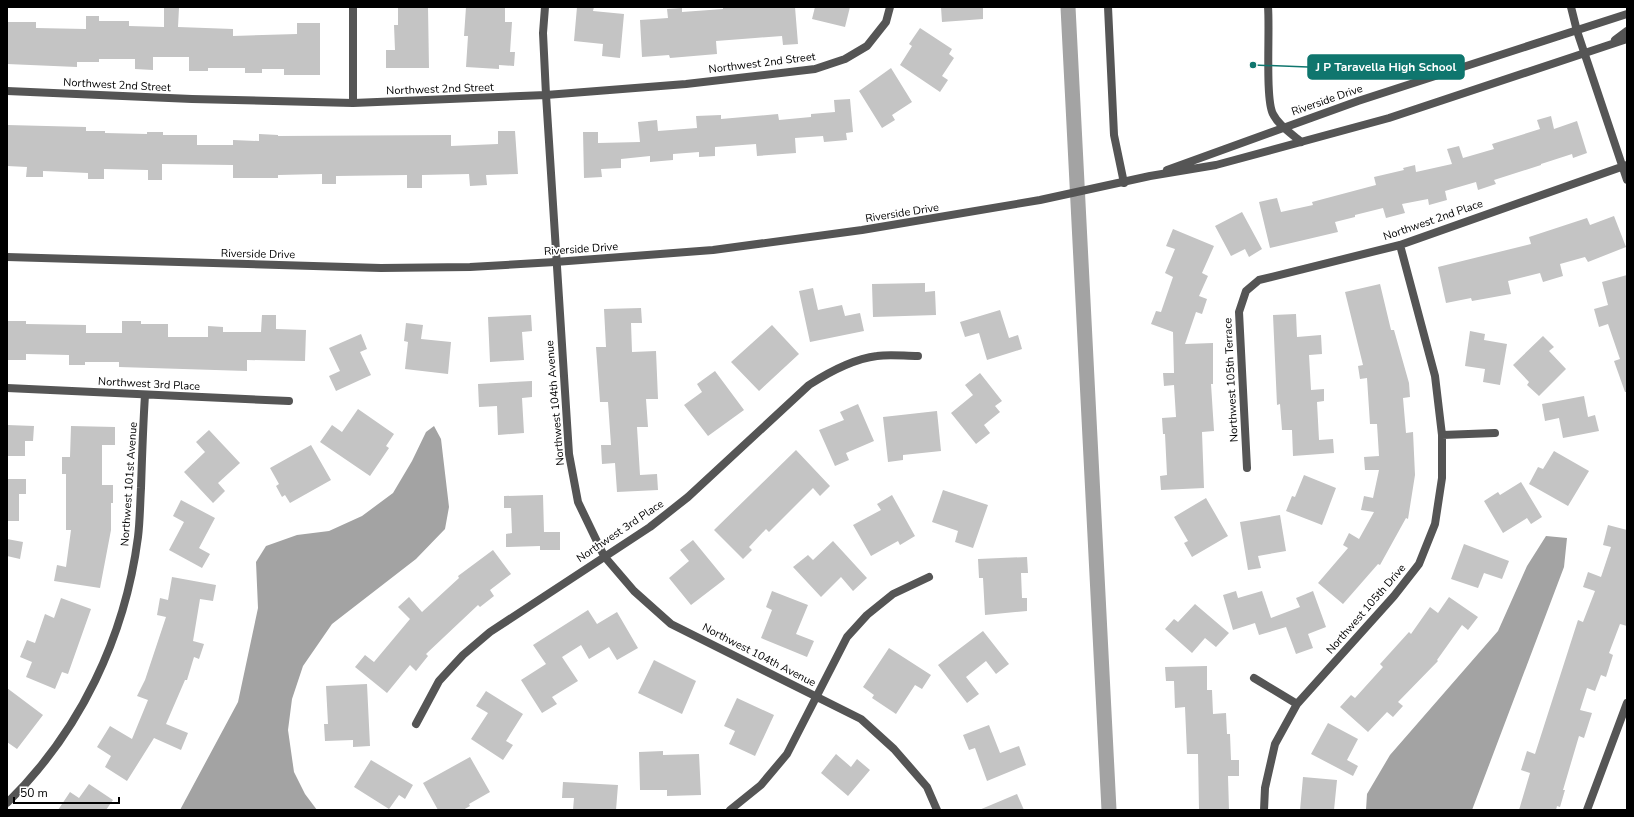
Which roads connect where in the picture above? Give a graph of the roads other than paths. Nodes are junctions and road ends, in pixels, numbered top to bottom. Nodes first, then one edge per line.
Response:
1 (353, 7) edge
2 (545, 7) edge
3 (890, 7) edge
4 (1108, 7) edge
5 (1268, 7) edge
6 (1571, 7) edge
7 (1627, 14) edge
8 (1576, 31) junction
9 (1627, 31) edge
10 (1627, 39) edge
11 (1612, 43) junction
12 (1583, 54) junction
13 (7, 91) edge
14 (546, 95) junction
15 (353, 103) junction
16 (1283, 127) junction
17 (1301, 142) junction
18 (1624, 166) edge
19 (1150, 176) junction
20 (1627, 180) edge
21 (1124, 183) junction
22 (1400, 245) junction
23 (7, 257) edge
24 (556, 262) junction
25 (1246, 291) joint
26 (918, 356) dead end
27 (7, 388) edge
28 (145, 395) junction
29 (289, 401) dead end
30 (1495, 433) dead end
31 (1442, 434) junction
32 (1247, 468) dead end
33 (604, 556) junction
34 (929, 577) dead end
35 (1254, 678) dead end
36 (818, 697) junction
37 (1627, 703) edge
38 (1296, 704) junction
39 (416, 724) dead end
40 (1623, 728) edge
41 (7, 803) edge
42 (730, 810) edge
43 (937, 810) edge
44 (1264, 810) edge
45 (1588, 810) edge

1 - 15 street
2 - 14 street, Northwest 104th Avenue
3 - 14 street, Northwest 2nd Street
4 - 21 street
5 - 16 street
6 - 8 street
7 - 8 street, Riverside Drive
8 - 12 street
8 - 16 street, Riverside Drive
9 - 11 street
10 - 11 street, Riverside Drive
11 - 12 street, Riverside Drive
12 - 17 street, Riverside Drive
12 - 18 street
13 - 15 street, Northwest 2nd Street
14 - 15 street, Northwest 2nd Street
14 - 24 street, Northwest 104th Avenue
16 - 17 street
16 - 19 street, Riverside Drive
17 - 19 street, Riverside Drive
18 - 20 street
18 - 22 street, Northwest 2nd Place
19 - 21 street, Riverside Drive
21 - 24 street, Riverside Drive
22 - 25 street, Northwest 2nd Place
22 - 31 street, Northwest 105th Drive
23 - 24 street, Riverside Drive
24 - 33 street, Northwest 104th Avenue
25 - 32 street, Northwest 105th Terrace
26 - 33 street, Northwest 3rd Place
27 - 28 street, Northwest 3rd Place
28 - 29 street, Northwest 3rd Place
28 - 41 street, Northwest 101st Avenue
30 - 31 street
31 - 38 street, Northwest 105th Drive
33 - 36 street, Northwest 104th Avenue
33 - 39 street, Northwest 3rd Place
34 - 36 street
35 - 38 street
36 - 42 street
36 - 43 street, Northwest 104th Avenue
37 - 40 street
38 - 44 street, Northwest 105th Drive
40 - 45 street

